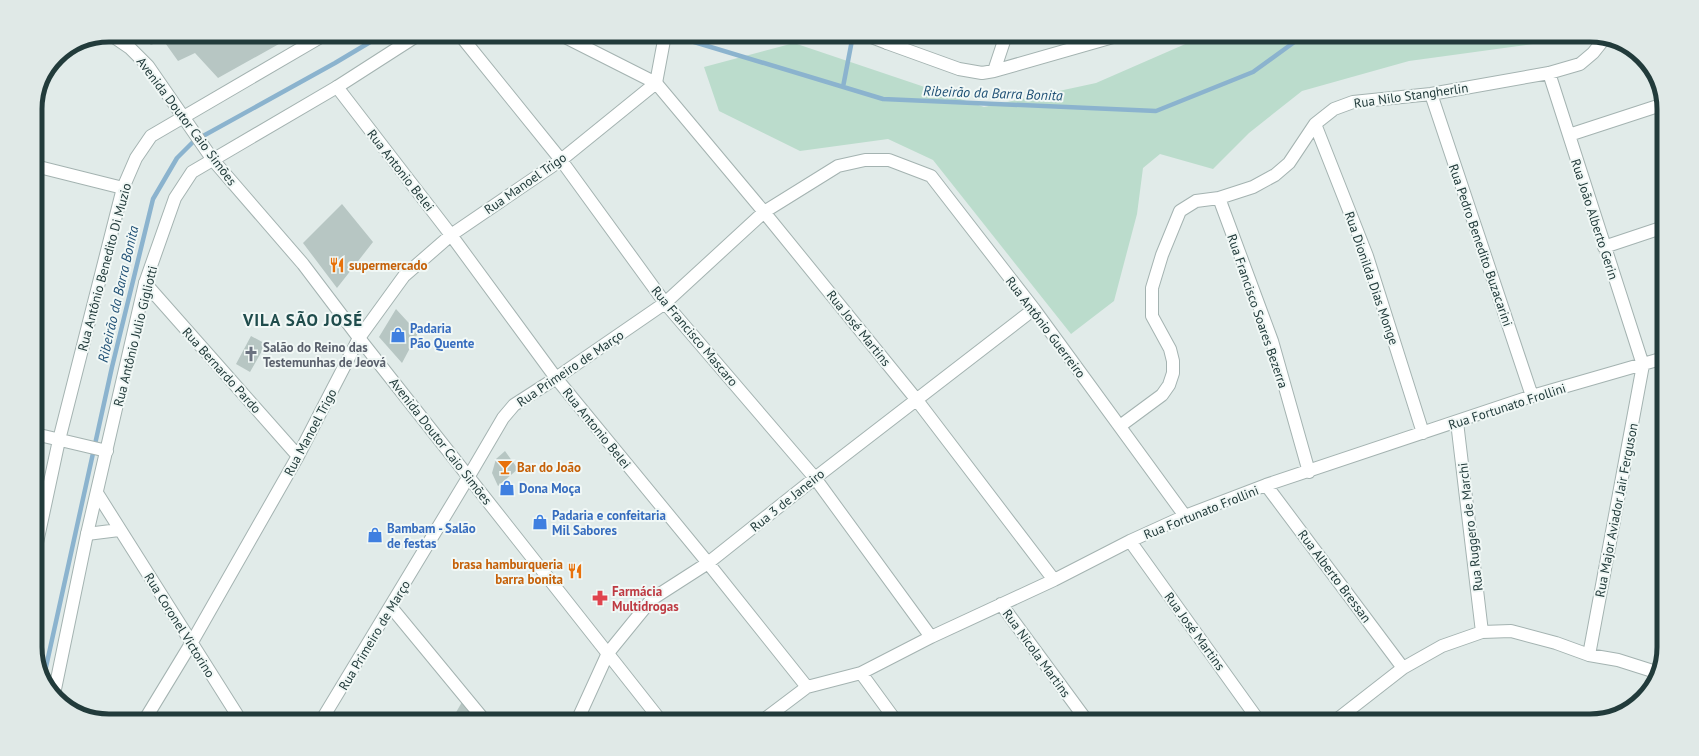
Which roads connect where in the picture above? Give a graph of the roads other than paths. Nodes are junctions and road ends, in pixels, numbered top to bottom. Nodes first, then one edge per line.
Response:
1 (121, 42) edge
2 (312, 42) edge
3 (407, 42) edge
4 (466, 42) edge
5 (575, 42) edge
6 (664, 42) edge
7 (895, 42) edge
8 (1004, 42) edge
9 (1094, 42) edge
10 (1601, 43) edge
11 (994, 71) junction
12 (1549, 73) junction
13 (656, 83) junction
14 (337, 87) junction
15 (1431, 94) junction
16 (1657, 106) edge
17 (183, 116) junction
18 (1315, 124) junction
19 (1569, 136) junction
20 (213, 160) junction
21 (561, 160) junction
22 (889, 160) joint
23 (42, 168) edge
24 (123, 188) junction
25 (1219, 198) junction
26 (764, 212) junction
27 (1657, 229) edge
28 (451, 235) junction
29 (1604, 247) junction
30 (145, 283) junction
31 (665, 303) junction
32 (1034, 309) junction
33 (359, 338) junction
34 (1657, 360) edge
35 (1643, 365) junction
36 (556, 378) junction
37 (1532, 396) junction
38 (916, 399) junction
39 (1457, 422) junction
40 (1120, 426) junction
41 (1423, 433) junction
42 (42, 436) edge
43 (60, 440) junction
44 (102, 450) junction
45 (298, 456) junction
46 (1309, 472) junction
47 (469, 476) junction
48 (815, 478) junction
49 (1266, 485) junction
50 (97, 493) junction
51 (1185, 516) junction
52 (42, 521) edge
53 (119, 530) junction
54 (87, 534) junction
55 (1130, 541) junction
56 (708, 563) junction
57 (1054, 580) junction
58 (1001, 604) junction
59 (391, 607) junction
60 (1482, 632) junction
61 (931, 637) junction
62 (192, 642) junction
63 (608, 653) junction
64 (1589, 654) junction
65 (1403, 668) junction
66 (1653, 671) edge
67 (860, 673) junction
68 (55, 687) edge
69 (807, 687) junction
70 (148, 714) edge
71 (237, 714) edge
72 (325, 714) edge
73 (479, 714) edge
74 (580, 714) edge
75 (656, 714) edge
76 (771, 714) edge
77 (891, 714) edge
78 (1082, 714) edge
79 (1254, 714) edge
80 (1344, 714) edge

1 - 17 street, Avenida Doutor Caio Simões
2 - 17 street, Rua Antônio Benedito Di Muzio
3 - 14 street, Rua Antônio Julio Gigliotti
4 - 21 street, Rua Francisco Mascaro
5 - 13 street
6 - 13 street
7 - 11 street
8 - 11 street
9 - 11 street
10 - 12 street, Rua Nilo Stangherlin
12 - 15 street, Rua Nilo Stangherlin
12 - 19 street, Rua João Alberto Gerin
13 - 21 street, Rua Manoel Trigo
13 - 26 street, Rua José Martins
14 - 20 street, Rua Antônio Julio Gigliotti
14 - 28 street, Rua Antonio Belei
15 - 18 street, Rua Nilo Stangherlin
15 - 37 street, Rua Pedro Benedito Buzacarini
16 - 19 street
17 - 20 street, Avenida Doutor Caio Simões
17 - 24 street, Rua Antônio Benedito Di Muzio
18 - 25 street, Rua Nilo Stangherlin
18 - 41 street, Rua Dionilda Dias Monge
19 - 29 street, Rua João Alberto Gerin
20 - 30 street, Rua Antônio Julio Gigliotti
20 - 33 street, Avenida Doutor Caio Simões
21 - 28 street, Rua Manoel Trigo
21 - 31 street, Rua Francisco Mascaro
22 - 26 street, Rua Primeiro de Março
22 - 32 street, Rua Antônio Guerreiro
23 - 24 street
24 - 43 street, Rua Antônio Benedito Di Muzio
25 - 40 street, Rua Nilo Stangherlin
25 - 46 street, Rua Francisco Soares Bezerra
26 - 31 street, Rua Primeiro de Março
26 - 38 street, Rua José Martins
27 - 29 street
28 - 33 street, Rua Manoel Trigo
28 - 36 street, Rua Antonio Belei
29 - 35 street, Rua João Alberto Gerin
30 - 44 street, Rua Antônio Julio Gigliotti
30 - 45 street, Rua Bernardo Pardo
31 - 36 street, Rua Primeiro de Março
31 - 48 street, Rua Francisco Mascaro
32 - 38 street, Rua 3 de Janeiro
32 - 40 street, Rua Antônio Guerreiro
33 - 45 street, Rua Manoel Trigo
33 - 47 street, Avenida Doutor Caio Simões
34 - 35 street, Rua Fortunato Frollini
35 - 37 street, Rua Fortunato Frollini
35 - 64 street, Rua Major Aviador Jair Ferguson
36 - 47 street, Rua Primeiro de Março
36 - 56 street, Rua Antonio Belei
37 - 39 street, Rua Fortunato Frollini
38 - 48 street, Rua 3 de Janeiro
38 - 57 street, Rua José Martins
39 - 41 street, Rua Fortunato Frollini
39 - 60 street, Rua Ruggero de Marchi
40 - 51 street, Rua Antônio Guerreiro
41 - 46 street, Rua Fortunato Frollini
42 - 43 street
43 - 44 street
43 - 52 street, Rua Antônio Benedito Di Muzio
44 - 50 street, Rua Antônio Julio Gigliotti
45 - 62 street, Rua Manoel Trigo
46 - 49 street, Rua Fortunato Frollini
47 - 59 street, Rua Primeiro de Março
47 - 63 street, Avenida Doutor Caio Simões
48 - 56 street, Rua 3 de Janeiro
48 - 61 street, Rua Francisco Mascaro
49 - 51 street, Rua Fortunato Frollini
49 - 65 street, Rua Alberto Bressan
50 - 53 street, Rua Coronel Victorino
50 - 54 street, Rua Antônio Julio Gigliotti
51 - 55 street, Rua Fortunato Frollini
53 - 54 street
53 - 62 street, Rua Coronel Victorino
54 - 68 street, Rua Antônio Julio Gigliotti
55 - 57 street, Rua Fortunato Frollini
55 - 79 street, Rua José Martins
56 - 63 street, Rua 3 de Janeiro
56 - 69 street, Rua Antonio Belei
57 - 58 street, Rua Fortunato Frollini
58 - 61 street, Rua Fortunato Frollini
58 - 78 street, Rua Nicola Martins
59 - 72 street, Rua Primeiro de Março
59 - 73 street
60 - 64 street
60 - 65 street
61 - 67 street, Rua Fortunato Frollini
62 - 70 street, Rua Manoel Trigo
62 - 71 street, Rua Coronel Victorino
63 - 74 street, Rua 3 de Janeiro
63 - 75 street, Avenida Doutor Caio Simões
64 - 66 street
65 - 80 street
67 - 69 street, Rua Fortunato Frollini
67 - 77 street
69 - 76 street, Rua Fortunato Frollini

